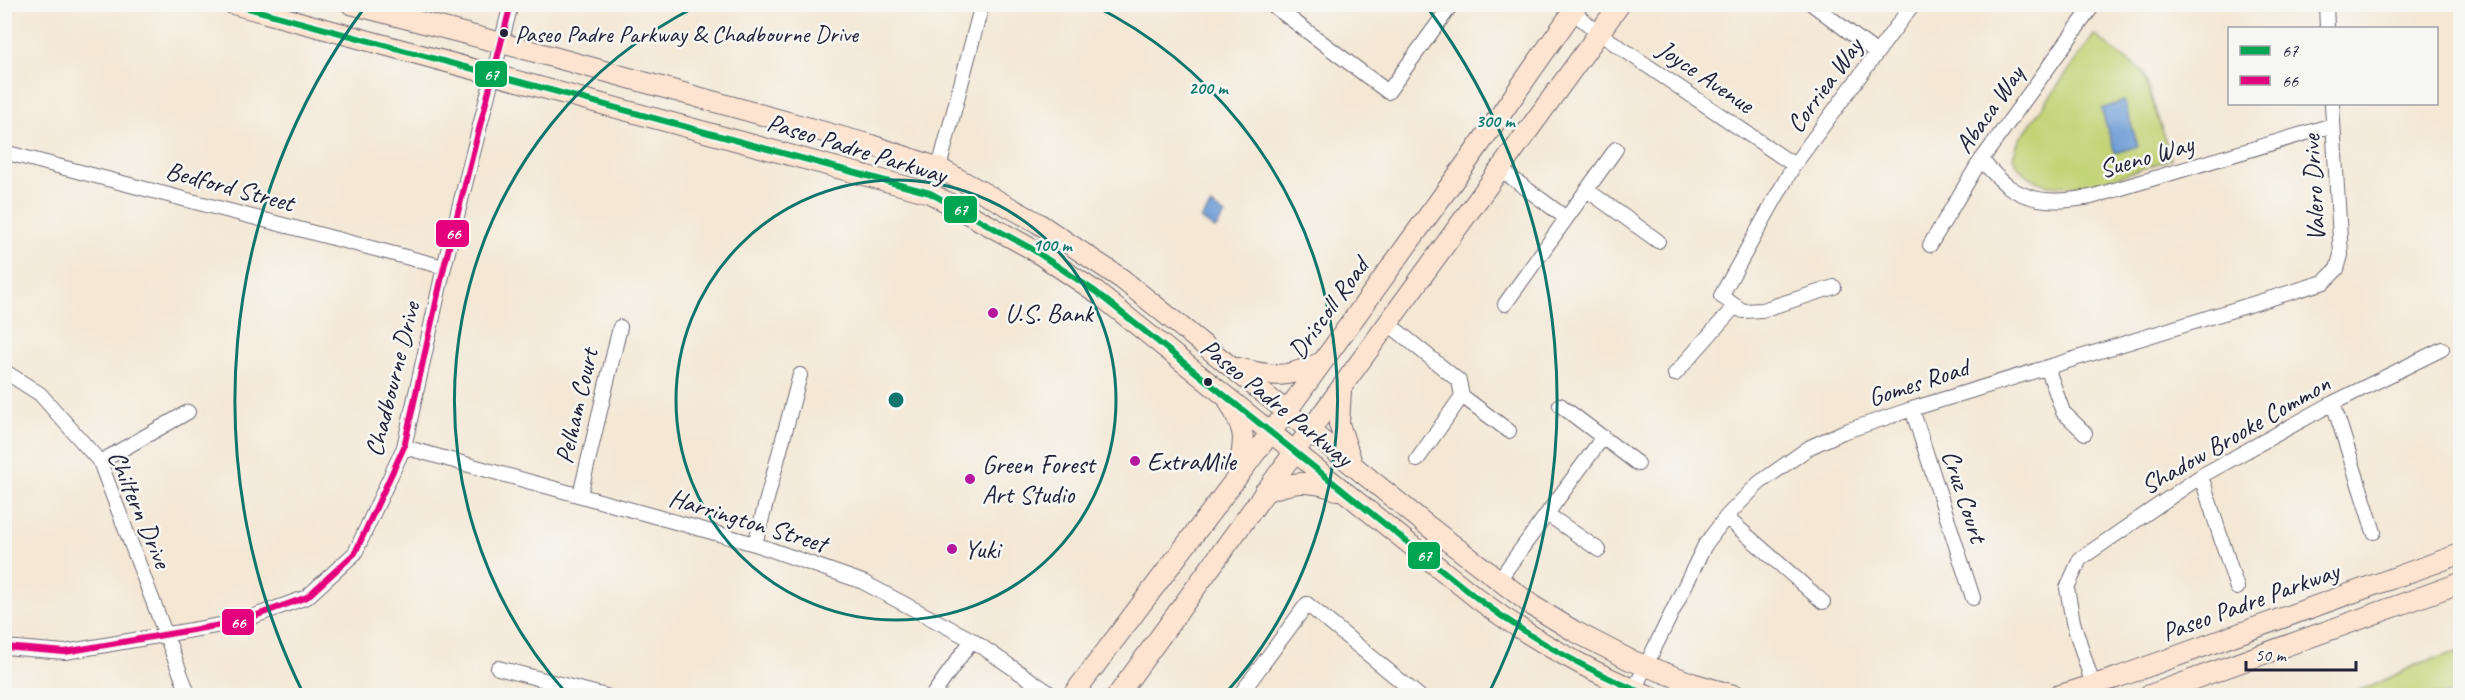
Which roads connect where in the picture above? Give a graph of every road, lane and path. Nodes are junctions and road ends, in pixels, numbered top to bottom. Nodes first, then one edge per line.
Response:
1 (233, 4) edge
2 (351, 4) edge
3 (511, 4) edge
4 (982, 4) edge
5 (1271, 4) edge
6 (1452, 4) edge
7 (1620, 4) edge
8 (1812, 4) edge
9 (1913, 4) edge
10 (2094, 4) edge
11 (2326, 4) edge
12 (1571, 7) edge
13 (2327, 27) edge
14 (1599, 33) junction
15 (500, 43) junction
16 (1877, 53) junction
17 (492, 74) junction
18 (2332, 105) edge
19 (2333, 125) junction
20 (1616, 149) dead end
21 (4, 152) edge
22 (1981, 160) junction
23 (1794, 165) junction
24 (939, 168) junction
25 (1500, 169) junction
26 (1587, 190) junction
27 (930, 193) junction
28 (1566, 218) junction
29 (1658, 241) dead end
30 (1930, 245) dead end
31 (444, 267) junction
32 (2337, 269) joint
33 (1834, 286) dead end
34 (1505, 304) dead end
35 (1735, 306) junction
36 (1389, 324) junction
37 (620, 327) dead end
38 (2442, 349) dead end
39 (1322, 362) junction
40 (1230, 365) junction
41 (2048, 367) junction
42 (4, 371) edge
43 (1675, 374) dead end
44 (800, 375) dead end
45 (1341, 389) junction
46 (1223, 392) junction
47 (1462, 396) junction
48 (2333, 403) junction
49 (1560, 405) dead end
50 (1912, 409) junction
51 (1287, 411) junction
52 (188, 412) dead end
53 (1310, 430) junction
54 (1271, 431) junction
55 (1509, 431) dead end
56 (2085, 433) dead end
57 (1603, 437) junction
58 (404, 447) junction
59 (1294, 450) junction
60 (1417, 460) dead end
61 (100, 462) junction
62 (1638, 464) dead end
63 (1353, 465) junction
64 (1239, 473) junction
65 (2201, 476) junction
66 (1264, 492) junction
67 (579, 495) junction
68 (1349, 495) junction
69 (1547, 514) junction
70 (1726, 518) junction
71 (2374, 532) dead end
72 (755, 544) junction
73 (1599, 550) dead end
74 (2460, 554) edge
75 (1498, 581) junction
76 (2460, 583) edge
77 (2236, 588) dead end
78 (1973, 598) dead end
79 (1823, 602) dead end
80 (165, 635) junction
81 (972, 640) junction
82 (4, 647) edge
83 (1645, 666) junction
84 (498, 668) dead end
85 (2090, 690) edge
86 (1638, 693) edge
87 (189, 696) edge
88 (606, 696) edge
89 (932, 696) edge
90 (1054, 696) edge
91 (1072, 696) edge
92 (1117, 696) edge
93 (1239, 696) edge
94 (1419, 696) edge
95 (1737, 696) edge
96 (2057, 696) edge
97 (2147, 696) edge

1 - 17 main road, Paseo Padre Parkway
2 - 15 main road, Paseo Padre Parkway
3 - 15 street, Chadbourne Drive
4 - 24 street
5 - 6 street
7 - 14 main road
8 - 16 street
9 - 16 street, Corriea Way
10 - 22 street, Abaca Way
11 - 13 street
12 - 14 street, Joyce Avenue
12 - 39 main road, Driscoll Road
14 - 23 street, Joyce Avenue
14 - 25 main road
15 - 17 street, Chadbourne Drive
15 - 24 main road, Paseo Padre Parkway
16 - 23 street, Corriea Way
17 - 27 main road, Paseo Padre Parkway
17 - 31 street, Chadbourne Drive
18 - 19 street, Valero Drive
19 - 22 street, Sueno Way
19 - 32 street, Valero Drive
20 - 26 street
21 - 31 street, Bedford Street
22 - 30 street, Abaca Way
23 - 35 street, Corriea Way
24 - 27 street
24 - 40 main road, Paseo Padre Parkway
25 - 28 street
25 - 36 main road
26 - 28 street
26 - 29 street
27 - 46 main road, Paseo Padre Parkway
28 - 34 street
31 - 58 street, Chadbourne Drive
32 - 41 street, Gomes Road
33 - 35 street
35 - 43 street
36 - 45 main road
36 - 47 street
37 - 67 street, Pelham Court
38 - 48 street, Shadow Brooke Common
39 - 40 main road
39 - 51 main road, Driscoll Road
40 - 51 main road, Paseo Padre Parkway
41 - 50 street, Gomes Road
41 - 56 street
42 - 61 street, Chiltern Drive
44 - 72 street
45 - 53 main road
45 - 63 main road
46 - 54 main road, Paseo Padre Parkway
46 - 64 main road
47 - 55 street
47 - 60 street
48 - 65 street, Shadow Brooke Common
48 - 71 street
49 - 57 street
50 - 70 street, Gomes Road
50 - 78 street, Cruz Court
51 - 53 main road, Paseo Padre Parkway
51 - 54 main road, Driscoll Road
52 - 61 street
53 - 59 main road
53 - 63 main road, Paseo Padre Parkway
54 - 59 main road, Paseo Padre Parkway
54 - 64 main road, Driscoll Road
57 - 62 street
57 - 69 street
58 - 67 street, Harrington Street
58 - 80 street, Chadbourne Drive
59 - 66 main road
59 - 68 main road, Paseo Padre Parkway
61 - 80 street, Chiltern Drive
63 - 75 main road, Paseo Padre Parkway
64 - 91 main road, Driscoll Road
65 - 77 street
65 - 85 street, Shadow Brooke Common
66 - 68 main road
66 - 92 main road
67 - 72 street, Harrington Street
68 - 86 main road, Paseo Padre Parkway
69 - 73 street
69 - 75 street
70 - 79 street
70 - 83 street, Gomes Road
72 - 81 street, Harrington Street
74 - 85 main road, Paseo Padre Parkway
75 - 83 main road, Paseo Padre Parkway
76 - 97 main road, Paseo Padre Parkway
80 - 82 street, Chadbourne Drive
80 - 87 street, Chiltern Drive
81 - 89 street
81 - 90 street, Harrington Street
83 - 86 street, Gomes Road
83 - 95 main road, Paseo Padre Parkway
84 - 88 street
85 - 96 main road, Paseo Padre Parkway
93 - 94 street

